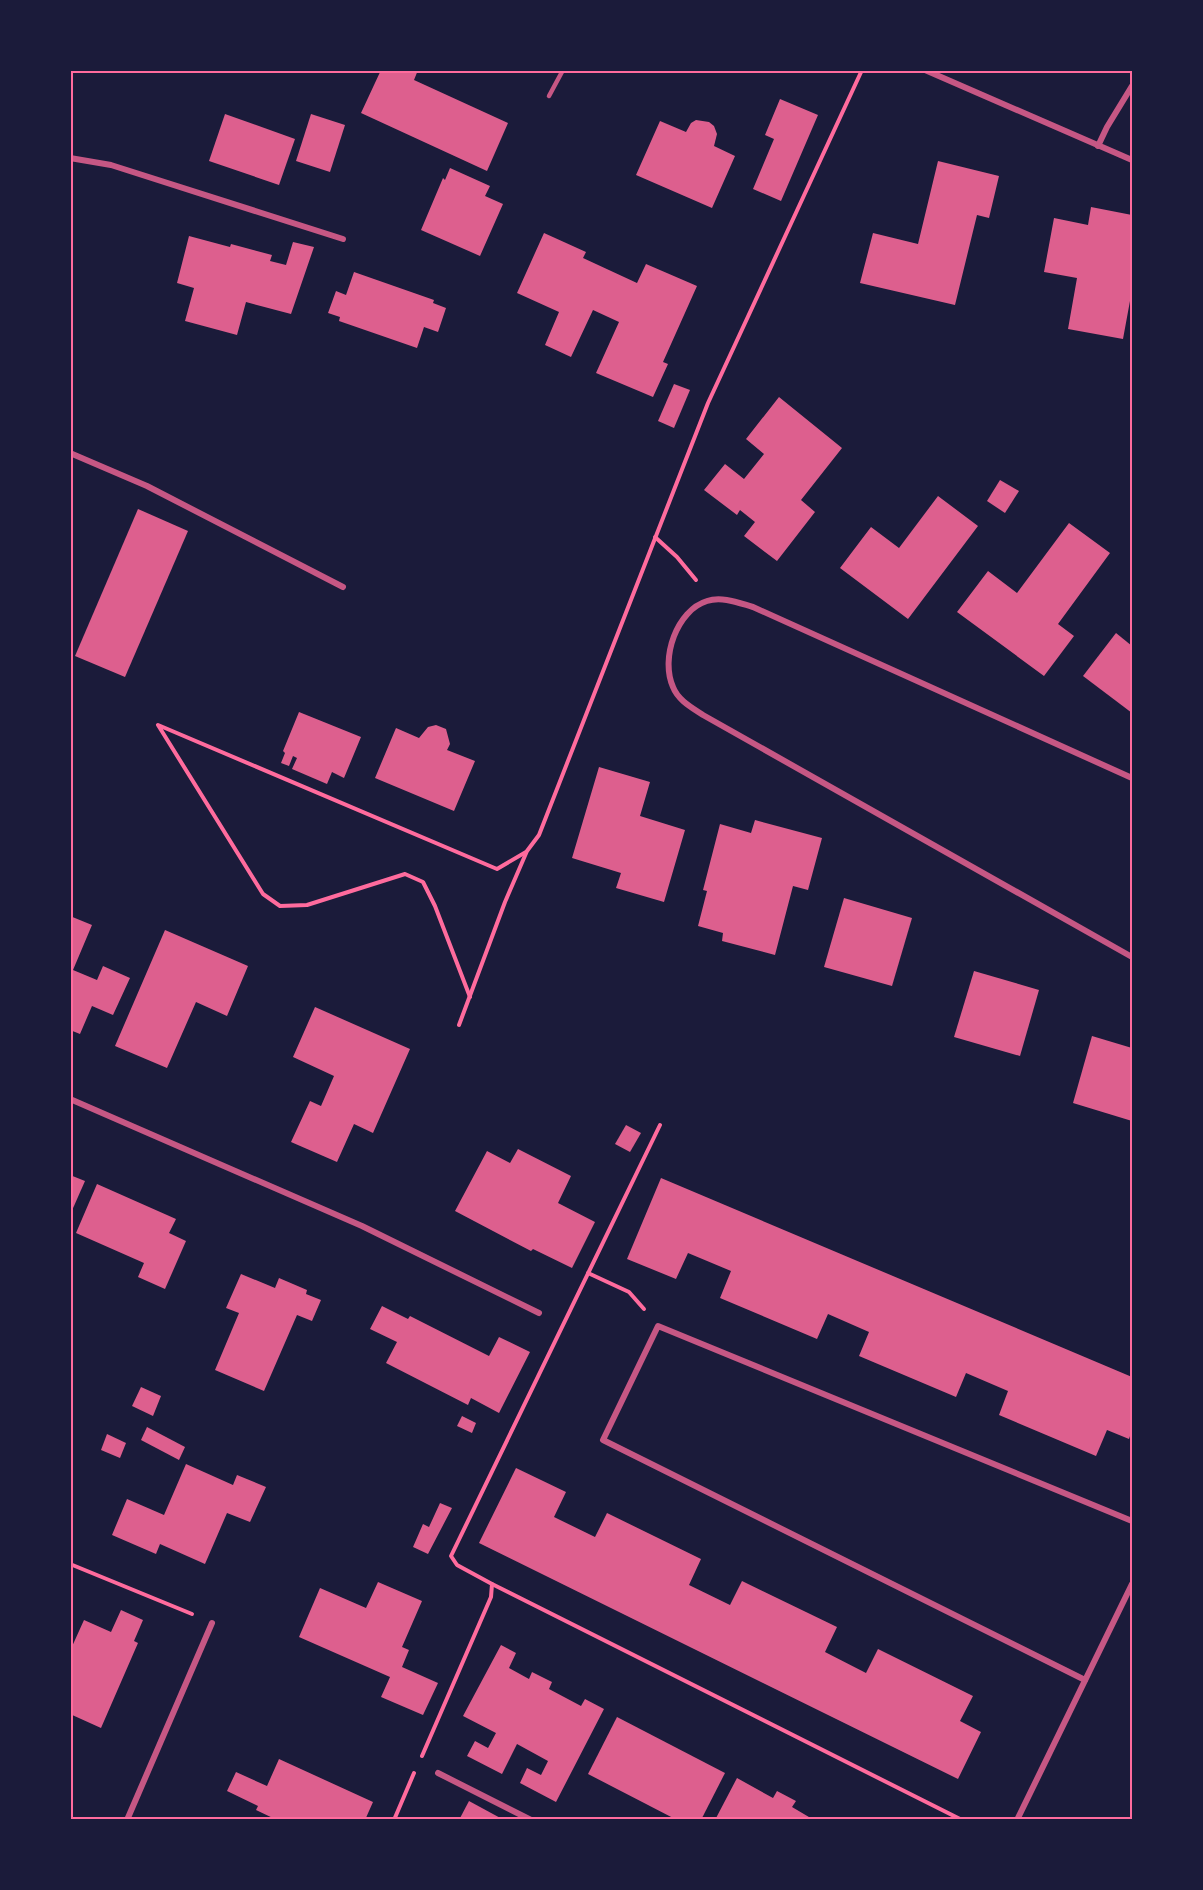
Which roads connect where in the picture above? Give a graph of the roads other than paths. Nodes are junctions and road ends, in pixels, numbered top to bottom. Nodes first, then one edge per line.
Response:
1 (563, 70) edge
2 (925, 70) edge
3 (1132, 86) edge
4 (549, 96) dead end
5 (1098, 146) junction
6 (70, 158) edge
7 (1132, 160) edge
8 (343, 239) dead end
9 (70, 453) edge
10 (343, 587) dead end
11 (1132, 778) edge
12 (1132, 957) edge
13 (70, 1099) edge
14 (539, 1313) dead end
15 (1132, 1521) edge
16 (1132, 1584) edge
17 (212, 1623) road end
18 (1084, 1680) junction
19 (438, 1773) dead end
20 (127, 1820) edge
21 (531, 1820) edge
22 (1017, 1820) edge

1 - 4 lane
2 - 5 street
3 - 5 street
5 - 7 street
6 - 8 street
9 - 10 street
11 - 12 street
13 - 14 street
15 - 18 street
16 - 18 street
17 - 20 street
18 - 22 street
19 - 21 street

